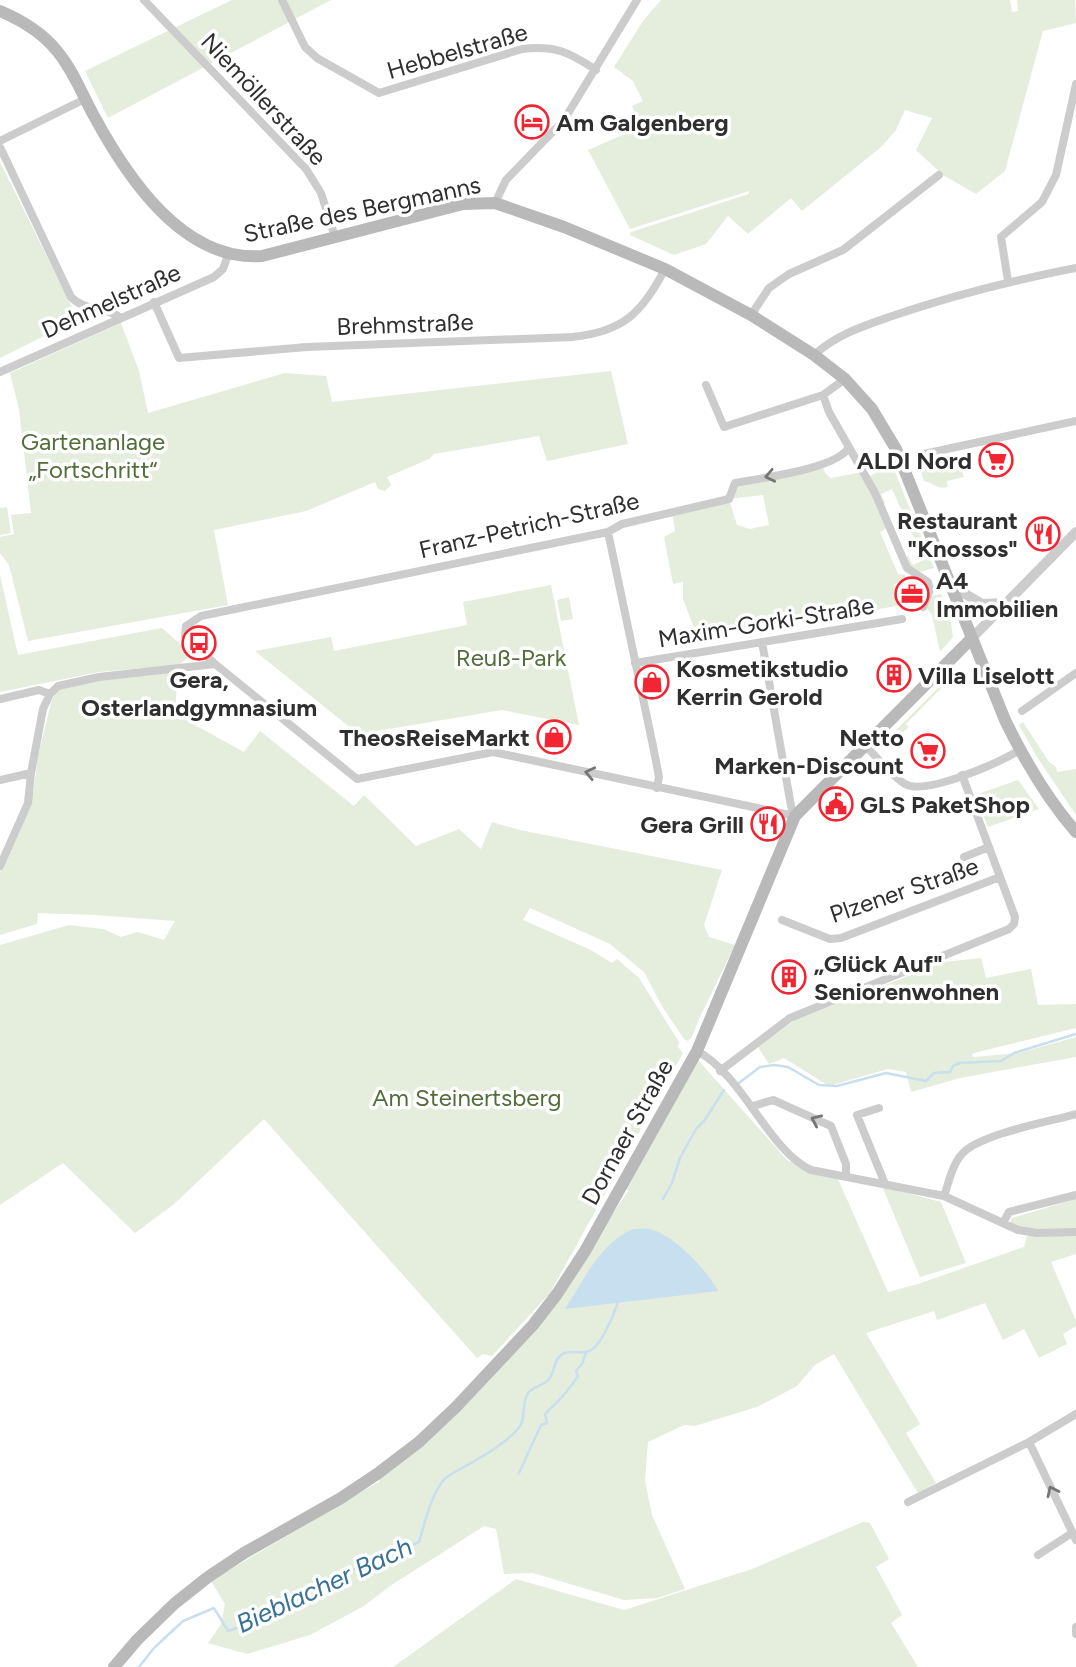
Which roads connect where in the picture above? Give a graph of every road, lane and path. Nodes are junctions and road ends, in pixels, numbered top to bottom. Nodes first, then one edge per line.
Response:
1 (144, 0) edge
2 (282, 0) edge
3 (637, 0) edge
4 (0, 11) edge
5 (596, 70) junction
6 (1076, 84) edge
7 (85, 99) junction
8 (0, 141) edge
9 (0, 147) edge
10 (939, 175) dead end
11 (495, 203) junction
12 (335, 237) junction
13 (228, 255) junction
14 (1076, 268) edge
15 (665, 269) junction
16 (1008, 281) junction
17 (154, 302) junction
18 (751, 315) junction
19 (121, 318) junction
20 (814, 355) junction
21 (0, 372) edge
22 (845, 379) junction
23 (706, 385) dead end
24 (823, 395) junction
25 (1076, 421) edge
26 (849, 447) junction
27 (919, 455) dead end
28 (1076, 531) edge
29 (608, 532) junction
30 (952, 586) junction
31 (1006, 603) junction
32 (923, 607) dead end
33 (902, 619) dead end
34 (971, 639) junction
35 (762, 642) junction
36 (635, 663) junction
37 (215, 664) junction
38 (1076, 673) edge
39 (50, 694) junction
40 (0, 699) edge
41 (1022, 711) dead end
42 (865, 746) junction
43 (1015, 752) junction
44 (31, 773) junction
45 (962, 775) junction
46 (0, 780) edge
47 (657, 788) junction
48 (795, 816) junction
49 (1076, 832) edge
50 (989, 847) junction
51 (3, 855) edge
52 (964, 857) dead end
53 (0, 866) edge
54 (1000, 877) junction
55 (782, 920) dead end
56 (697, 1051) junction
57 (720, 1071) junction
58 (752, 1106) junction
59 (879, 1108) dead end
60 (1076, 1114) edge
61 (846, 1176) junction
62 (885, 1184) junction
63 (1076, 1195) edge
64 (944, 1196) junction
65 (1003, 1223) junction
66 (1076, 1232) edge
67 (1076, 1414) edge
68 (1029, 1442) junction
69 (908, 1502) dead end
70 (1074, 1537) edge
71 (1038, 1555) dead end
72 (1076, 1628) edge
73 (1076, 1634) edge
74 (114, 1667) edge

1 - 12 street, Niemöllerstraße
2 - 5 street, Hebbelstraße
3 - 5 street
4 - 7 main road, Straße des Bergmanns
5 - 11 street
6 - 16 street
7 - 8 street
7 - 13 main road, Straße des Bergmanns
9 - 19 street
10 - 18 street
11 - 12 main road, Straße des Bergmanns
11 - 15 main road, Straße des Bergmanns
12 - 13 main road, Straße des Bergmanns
13 - 17 street, Dehmelstraße
14 - 16 street
15 - 17 street, Brehmstraße
15 - 18 main road, Straße des Bergmanns
16 - 20 street
17 - 19 street, Dehmelstraße
18 - 20 main road, Straße des Bergmanns
19 - 21 street, Dehmelstraße
20 - 22 main road, Straße des Bergmanns
22 - 24 street
22 - 30 main road, Straße des Bergmanns
23 - 24 street
24 - 26 street
25 - 27 street
26 -> 29 street, Franz-Petrich-Straße
26 - 32 street
28 - 31 street, Dornaer Straße
29 - 36 street
29 - 37 street, Franz-Petrich-Straße
30 - 31 street
30 - 34 main road, Straße des Bergmanns
31 - 34 street, Dornaer Straße
33 - 35 street, Maxim-Gorki-Straße
34 - 42 main road, Dornaer Straße
34 - 43 main road, Straße des Bergmanns
35 - 36 street, Maxim-Gorki-Straße
35 - 48 street
36 - 47 street
37 - 39 street
47 -> 37 street
38 - 41 street
39 - 40 street
39 - 44 street
42 - 45 street
42 - 48 main road, Dornaer Straße
43 - 45 street
43 - 49 main road, Straße des Bergmanns
44 - 46 street
44 - 51 street
45 - 50 street
47 - 48 street
48 - 56 main road, Dornaer Straße
50 - 52 street
50 - 54 street
51 - 53 street
54 - 55 street, Plzener Straße
54 - 57 street
56 - 57 street
56 - 74 main road, Dornaer Straße
57 - 58 street
58 - 61 street
61 -> 58 street
59 - 62 street
60 - 64 street
61 - 62 street
62 - 64 street
63 - 65 street
64 - 65 street
65 - 66 street
67 - 68 street
68 - 69 street
70 -> 68 street
70 - 71 street
72 - 73 street

